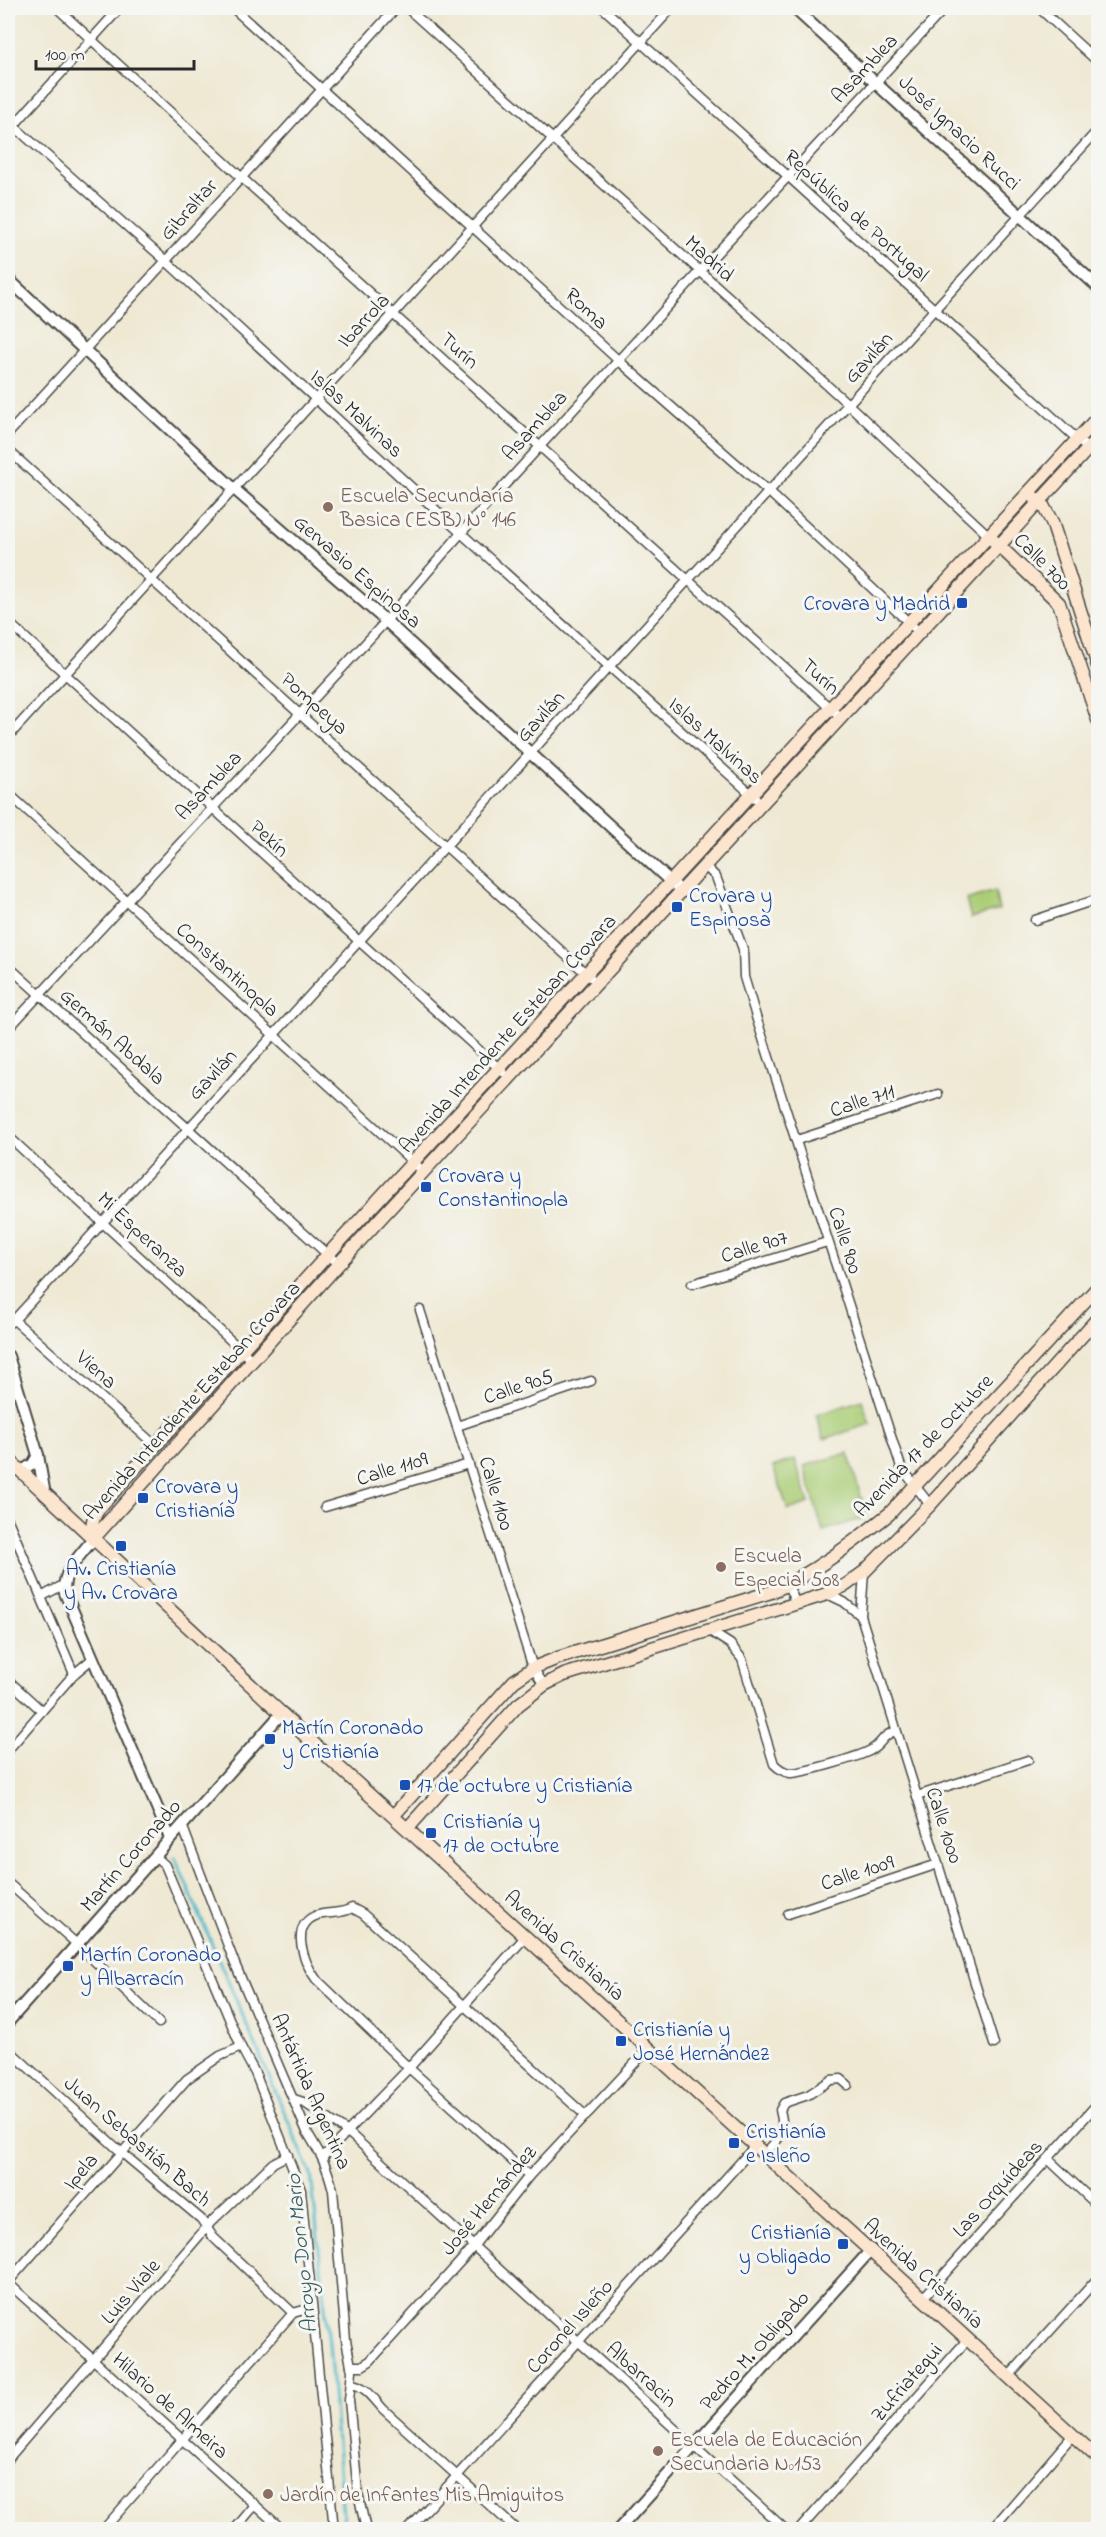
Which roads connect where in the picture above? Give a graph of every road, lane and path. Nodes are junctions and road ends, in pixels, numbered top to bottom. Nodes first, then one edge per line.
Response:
1 (57, 8) edge
2 (120, 8) edge
3 (233, 8) edge
4 (396, 8) edge
5 (406, 8) edge
6 (603, 8) edge
7 (672, 8) edge
8 (794, 8) edge
9 (945, 8) edge
10 (1039, 8) edge
11 (92, 39) junction
12 (640, 42) junction
13 (1098, 62) edge
14 (877, 81) junction
15 (323, 89) junction
16 (9, 126) edge
17 (1098, 130) edge
18 (554, 140) junction
19 (241, 177) junction
20 (788, 177) junction
21 (1021, 215) junction
22 (473, 227) junction
23 (166, 261) junction
24 (699, 272) junction
25 (8, 279) edge
26 (1098, 287) edge
27 (935, 309) junction
28 (393, 313) junction
29 (84, 349) junction
30 (618, 360) junction
31 (314, 399) junction
32 (849, 404) junction
33 (1098, 417) edge
34 (8, 434) edge
35 (1098, 438) edge
36 (1078, 440) junction
37 (539, 446) junction
38 (1088, 449) junction
39 (8, 450) edge
40 (233, 488) junction
41 (768, 492) junction
42 (1029, 492) junction
43 (1041, 502) junction
44 (461, 533) junction
45 (989, 536) junction
46 (999, 546) junction
47 (689, 579) junction
48 (149, 580) junction
49 (386, 621) junction
50 (8, 622) edge
51 (908, 622) junction
52 (919, 632) junction
53 (1098, 666) edge
54 (608, 667) junction
55 (63, 674) junction
56 (831, 709) junction
57 (300, 713) junction
58 (841, 718) junction
59 (1098, 720) edge
60 (8, 737) edge
61 (530, 754) junction
62 (8, 794) edge
63 (752, 795) junction
64 (762, 804) junction
65 (211, 808) junction
66 (445, 846) junction
67 (706, 867) junction
68 (671, 882) junction
69 (682, 892) junction
70 (1098, 899) edge
71 (126, 900) junction
72 (1035, 920) dead end
73 (359, 941) junction
74 (8, 966) edge
75 (588, 975) junction
76 (598, 984) junction
77 (39, 994) junction
78 (8, 1029) edge
79 (273, 1034) junction
80 (505, 1074) junction
81 (938, 1094) dead end
82 (188, 1127) junction
83 (8, 1136) edge
84 (797, 1140) junction
85 (419, 1168) junction
86 (102, 1221) junction
87 (827, 1242) junction
88 (328, 1255) junction
89 (338, 1264) junction
90 (692, 1284) dead end
91 (1098, 1287) edge
92 (420, 1310) dead end
93 (1098, 1318) edge
94 (11, 1322) edge
95 (242, 1350) junction
96 (8, 1356) edge
97 (252, 1360) junction
98 (591, 1381) dead end
99 (457, 1426) junction
100 (156, 1446) junction
101 (38, 1455) junction
102 (469, 1464) junction
103 (15, 1466) edge
104 (8, 1476) edge
105 (914, 1486) junction
106 (45, 1495) junction
107 (930, 1505) junction
108 (325, 1507) dead end
109 (8, 1520) edge
110 (93, 1539) junction
111 (864, 1572) junction
112 (788, 1584) junction
113 (63, 1585) junction
114 (827, 1594) junction
115 (41, 1597) junction
116 (796, 1604) junction
117 (861, 1616) junction
118 (708, 1630) junction
119 (92, 1659) junction
120 (533, 1668) junction
121 (74, 1674) junction
122 (8, 1680) edge
123 (544, 1685) junction
124 (42, 1711) junction
125 (282, 1713) junction
126 (896, 1731) junction
127 (8, 1750) edge
128 (1028, 1760) dead end
129 (917, 1796) junction
130 (394, 1815) junction
131 (182, 1825) junction
132 (408, 1828) junction
133 (170, 1838) junction
134 (155, 1856) junction
135 (938, 1864) junction
136 (8, 1883) edge
137 (788, 1914) dead end
138 (526, 1936) junction
139 (78, 1945) junction
140 (464, 2007) junction
141 (8, 2022) edge
142 (159, 2023) dead end
143 (994, 2043) dead end
144 (241, 2047) junction
145 (649, 2048) junction
146 (8, 2049) edge
147 (409, 2068) junction
148 (848, 2085) dead end
149 (294, 2099) junction
150 (1098, 2103) edge
151 (586, 2116) junction
152 (348, 2132) junction
153 (760, 2149) junction
154 (121, 2152) junction
155 (288, 2155) junction
156 (323, 2157) junction
157 (1048, 2159) junction
158 (529, 2176) junction
159 (1098, 2206) edge
160 (207, 2228) junction
161 (474, 2246) junction
162 (871, 2250) junction
163 (1098, 2278) edge
164 (8, 2282) edge
165 (922, 2298) junction
166 (311, 2308) junction
167 (293, 2313) junction
168 (968, 2339) junction
169 (579, 2342) junction
170 (94, 2360) junction
171 (351, 2366) junction
172 (1009, 2376) junction
173 (351, 2384) junction
174 (1073, 2435) junction
175 (183, 2438) junction
176 (694, 2446) junction
177 (1097, 2455) edge
178 (8, 2459) edge
179 (459, 2476) junction
180 (255, 2505) junction
181 (8, 2523) edge
182 (14, 2529) edge
183 (103, 2529) edge
184 (234, 2529) edge
185 (283, 2529) edge
186 (334, 2529) edge
187 (366, 2529) edge
188 (408, 2529) edge
189 (518, 2529) edge
190 (618, 2529) edge
191 (786, 2529) edge
192 (799, 2529) edge
193 (990, 2529) edge

1 - 11 street, Turín
2 - 11 street
3 - 15 street, Roma
4 - 15 street, Gibraltar
5 - 18 street, Madrid
6 - 12 street, República de Portugal
7 - 12 street, Ibarrola
8 - 14 street, José Ignacio Rucci
9 - 14 street, Asamblea
10 - 13 street
11 - 16 street
11 - 19 street, Turín
12 - 18 street, Ibarrola
12 - 20 street, República de Portugal
14 - 20 street, Asamblea
14 - 21 street, José Ignacio Rucci
15 - 19 street, Gibraltar
15 - 22 street, Roma
16 - 23 street, Islas Malvinas
17 - 21 street, Gavilán
18 - 22 street, Ibarrola
18 - 24 street, Madrid
19 - 23 street, Gibraltar
19 - 28 street, Turín
20 - 24 street, Asamblea
20 - 27 street, República de Portugal
21 - 26 street, José Ignacio Rucci
21 - 27 street, Gavilán
22 - 28 street, Ibarrola
22 - 30 street, Roma
23 - 29 street, Gibraltar
23 - 31 street, Islas Malvinas
24 - 30 street, Asamblea
24 - 32 street, Madrid
25 - 29 street, Gervasio Espinosa
27 - 32 street, Gavilán
27 - 36 street, República de Portugal
28 - 31 street, Ibarrola
28 - 37 street, Turín
29 - 34 street, Gibraltar
29 - 40 street, Gervasio Espinosa
30 - 37 street, Asamblea
30 - 41 street, Roma
31 - 40 street, Ibarrola
31 - 44 street, Islas Malvinas
32 - 41 street, Gavilán
32 - 45 street, Madrid
33 - 36 main road, Avenida Intendente Esteban Crovara
35 - 38 main road, Avenida Intendente Esteban Crovara
36 - 38 street, República de Portugal
36 - 42 main road, Avenida Intendente Esteban Crovara
37 - 44 street, Asamblea
37 - 47 street, Turín
38 - 43 main road, Avenida Intendente Esteban Crovara
39 - 48 street, Pompeya
40 - 48 street, Ibarrola
40 - 49 street, Gervasio Espinosa
41 - 47 street, Gavilán
41 - 51 street, Roma
42 - 43 main road, Calle 700
42 - 45 main road, Avenida Intendente Esteban Crovara
43 - 46 main road, Avenida Intendente Esteban Crovara
43 - 53 main road, Calle 700
44 - 49 street, Asamblea
44 - 54 street, Islas Malvinas
45 - 46 main road, Calle 700
45 - 51 main road, Avenida Intendente Esteban Crovara
46 - 52 main road, Avenida Intendente Esteban Crovara
46 - 59 main road, Calle 700
47 - 54 street, Gavilán
47 - 56 street, Turín
48 - 55 street, Ibarrola
48 - 57 street, Pompeya
49 - 57 street, Asamblea
49 - 61 street, Gervasio Espinosa
50 - 55 street, Pekín
51 - 52 street, Roma
51 - 56 main road, Avenida Intendente Esteban Crovara
52 - 58 main road, Avenida Intendente Esteban Crovara
54 - 61 street, Gavilán
54 - 63 street, Islas Malvinas
55 - 60 street, Ibarrola
55 - 65 street, Pekín
56 - 58 street, Turín
56 - 63 main road, Avenida Intendente Esteban Crovara
57 - 65 street, Asamblea
57 - 66 street, Pompeya
58 - 64 main road, Avenida Intendente Esteban Crovara
61 - 66 street, Gavilán
61 - 68 street, Gervasio Espinosa
62 - 71 street, Constantinopla
63 - 64 street, Islas Malvinas
63 - 68 main road, Avenida Intendente Esteban Crovara
64 - 67 main road, Avenida Intendente Esteban Crovara
65 - 71 street, Asamblea
65 - 73 street, Pekín
66 - 73 street, Gavilán
66 - 75 street, Pompeya
67 - 69 main road, Avenida Intendente Esteban Crovara
67 - 84 street, Calle 900
68 - 69 street, Gervasio Espinosa
68 - 75 main road, Avenida Intendente Esteban Crovara
69 - 76 main road, Avenida Intendente Esteban Crovara
70 - 72 street
71 - 77 street, Asamblea
71 - 79 street, Constantinopla
73 - 79 street, Gavilán
73 - 80 street, Pekín
74 - 77 street, Germán Abdala
75 - 76 street, Pompeya
75 - 80 main road, Avenida Intendente Esteban Crovara
76 - 80 main road, Avenida Intendente Esteban Crovara
77 - 78 street, Asamblea
77 - 82 street, Germán Abdala
79 - 82 street, Gavilán
79 - 85 street, Constantinopla
80 - 85 main road, Avenida Intendente Esteban Crovara
81 - 84 street, Calle 711
82 - 86 street, Gavilán
82 - 88 street, Germán Abdala
83 - 86 street, Mi Esperanza
84 - 87 street, Calle 900
85 - 88 main road, Avenida Intendente Esteban Crovara
85 - 89 main road, Avenida Intendente Esteban Crovara
86 - 94 street, Gavilán
86 - 95 street, Mi Esperanza
87 - 90 street, Calle 907
87 - 105 street, Calle 900
88 - 89 street, Germán Abdala
88 - 95 main road, Avenida Intendente Esteban Crovara
89 - 97 main road, Avenida Intendente Esteban Crovara
91 - 105 main road, Avenida 17 de Octubre
92 - 99 street, Calle 1100
93 - 107 main road, Avenida 17 de Octubre
94 - 100 street, Viena
95 - 97 street, Mi Esperanza
95 - 100 main road, Avenida Intendente Esteban Crovara
96 - 101 street
97 - 110 main road, Avenida Intendente Esteban Crovara
98 - 99 street, Calle 905
99 - 102 street, Calle 1100
100 - 110 main road, Avenida Intendente Esteban Crovara
101 - 103 street
101 - 106 street
102 - 108 street, Calle 1109
102 - 120 street, Calle 1100
103 - 104 street
103 - 106 main road, Avenida Cristianía
105 - 107 street, Calle 900
105 - 112 main road, Avenida 17 de Octubre
106 - 110 main road, Avenida Cristianía
107 - 111 main road, Avenida 17 de Octubre
109 - 115 street
110 - 113 street
110 - 125 main road, Avenida Cristianía
111 - 114 main road, Avenida 17 de Octubre
111 - 117 street, Calle 1000
112 - 116 street
112 - 120 main road, Avenida 17 de Octubre
113 - 115 street
113 - 119 street
114 - 116 main road, Avenida 17 de Octubre
114 - 117 street
115 - 121 street
116 - 118 main road, Avenida 17 de Octubre
117 - 126 street, Calle 1000
118 - 123 main road, Avenida 17 de Octubre
118 - 126 street
119 - 121 street
119 - 133 street
120 - 123 street, Calle 1100
120 - 130 main road, Avenida 17 de Octubre
121 - 124 street
122 - 124 street
123 - 132 main road, Avenida 17 de Octubre
124 - 127 street
125 - 130 main road, Avenida Cristianía
125 - 131 street, Martín Coronado
126 - 129 street, Calle 1000
128 - 129 street
129 - 135 street, Calle 1000
130 - 132 main road, Avenida Cristianía
131 - 133 street, Martín Coronado
131 - 149 street, Antártida Argentina
132 - 138 main road, Avenida Cristianía
133 - 134 street, Martín Coronado
134 - 139 street, Martín Coronado
134 - 144 street
135 - 137 street, Calle 1009
135 - 143 street, Calle 1000
136 - 139 street
138 - 140 street
138 - 145 main road, Avenida Cristianía
139 - 141 street, Martín Coronado
139 - 142 street
140 - 147 street
140 - 147 street
140 - 151 street
144 - 154 street, Ipela
144 - 155 street
145 - 151 street, José Hernández
145 - 153 main road, Avenida Cristianía
146 - 154 street, Juan Sebastián Bach
147 - 152 street
147 - 158 street
148 - 153 street, Coronel Isleño
149 - 152 street, Albarracin
149 - 156 street, Antártida Argentina
150 - 157 street, Las Orquídeas
151 - 158 street, José Hernández
152 - 156 street
152 - 161 street, Albarracin
153 - 162 main road, Avenida Cristianía
153 - 169 street, Coronel Isleño
154 - 160 street, Juan Sebastián Bach
154 - 164 street, Ipela
155 - 160 street, Luis Viale
155 - 166 street
156 - 171 street, Antártida Argentina
157 - 159 street
157 - 165 street, Las Orquídeas
158 - 161 street, José Hernández
160 - 167 street, Juan Sebastián Bach
160 - 170 street, Luis Viale
161 - 169 street, Albarracin
161 - 171 street, José Hernández
162 - 165 main road, Avenida Cristianía
162 - 176 street, Pedro M. Obligado
163 - 172 street
164 - 170 street, Hilario de Almeira
165 - 168 main road, Avenida Cristianía
166 - 167 street
166 - 186 street
167 - 175 street
168 - 172 main road, Avenida Cristianía
168 - 192 street, Zufriategui
169 - 176 street, Albarracin
169 - 179 street, Coronel Isleño
170 - 175 street, Hilario de Almeira
170 - 178 street, Luis Viale
171 - 173 street, Antártida Argentina
172 - 174 main road, Avenida Cristianía
173 - 179 street
173 - 187 street, Antártida Argentina
174 - 177 main road, Avenida Cristianía
174 - 193 street
175 - 180 street, Hilario de Almeira
175 - 183 street
176 - 190 street, Pedro M. Obligado
176 - 191 street, Albarracin
179 - 188 street, Coronel Isleño
179 - 189 street
180 - 184 street
180 - 185 street, Hilario de Almeira
181 - 182 street

